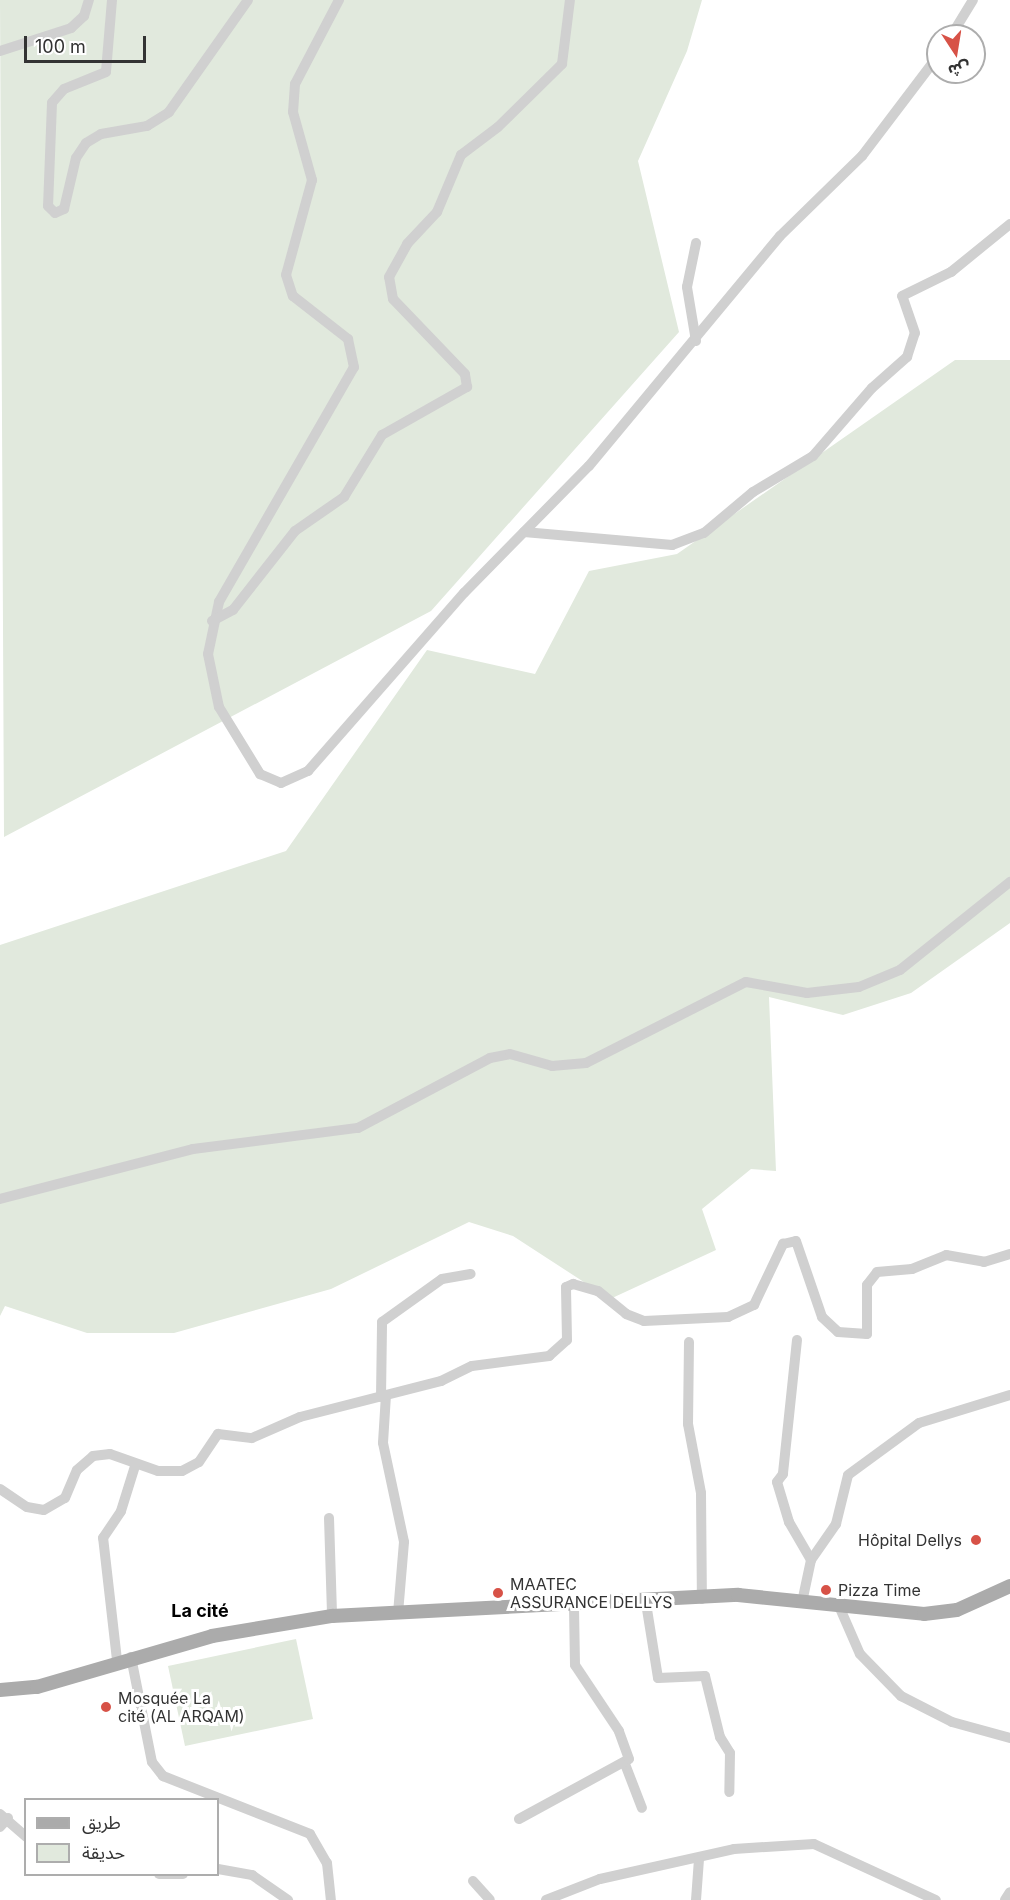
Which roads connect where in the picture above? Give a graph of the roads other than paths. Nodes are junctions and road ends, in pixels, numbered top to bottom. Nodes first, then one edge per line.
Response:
1 (89, 0) edge
2 (112, 0) edge
3 (248, 0) edge
4 (339, 0) edge
5 (570, 0) edge
6 (973, 0) edge
7 (958, 24) edge
8 (0, 51) edge
9 (926, 72) edge
10 (1010, 224) edge
11 (696, 243) dead end
12 (696, 341) junction
13 (524, 532) junction
14 (212, 621) junction
15 (1010, 882) edge
16 (0, 1199) edge
17 (1010, 1254) edge
18 (471, 1274) dead end
19 (797, 1340) dead end
20 (689, 1342) dead end
21 (1010, 1395) edge
22 (384, 1396) junction
23 (135, 1466) junction
24 (0, 1489) edge
25 (329, 1518) dead end
26 (811, 1560) junction
27 (1010, 1586) edge
28 (702, 1599) junction
29 (803, 1599) junction
30 (646, 1603) junction
31 (574, 1605) junction
32 (839, 1606) junction
33 (398, 1613) junction
34 (332, 1616) junction
35 (124, 1658) junction
36 (0, 1690) edge
37 (1010, 1738) edge
38 (625, 1764) junction
39 (729, 1792) dead end
40 (219, 1798) edge
41 (219, 1798) edge
42 (642, 1808) dead end
43 (4, 1816) edge
44 (519, 1819) dead end
45 (0, 1827) edge
46 (24, 1835) edge
47 (699, 1859) junction
48 (219, 1869) edge
49 (472, 1881) dead end
50 (1010, 1892) edge
51 (288, 1900) edge
52 (330, 1900) edge
53 (490, 1900) edge
54 (546, 1900) edge
55 (696, 1900) edge
56 (936, 1900) edge
57 (1005, 1900) edge

1 - 8 street
2 - 3 street
4 - 14 street
5 - 14 street
6 - 7 street
9 - 12 street
10 - 13 street
11 - 12 street
12 - 13 street
13 - 14 street
15 - 16 street
17 - 22 street
18 - 22 street
19 - 26 street
20 - 28 street
21 - 26 street
22 - 23 street
22 - 33 street
23 - 24 street
23 - 35 street
25 - 34 street
26 - 29 street
27 - 32 main road
28 - 29 main road
28 - 30 main road
29 - 32 main road
30 - 31 main road
30 - 39 street
31 - 33 main road
31 - 38 street
32 - 37 street
33 - 34 main road
34 - 35 main road
35 - 36 main road
35 - 41 street
38 - 42 street
38 - 44 street
40 - 52 street
43 - 45 street
43 - 46 street
47 - 54 street
47 - 55 street
47 - 56 street
48 - 51 street
49 - 53 street
50 - 57 street

